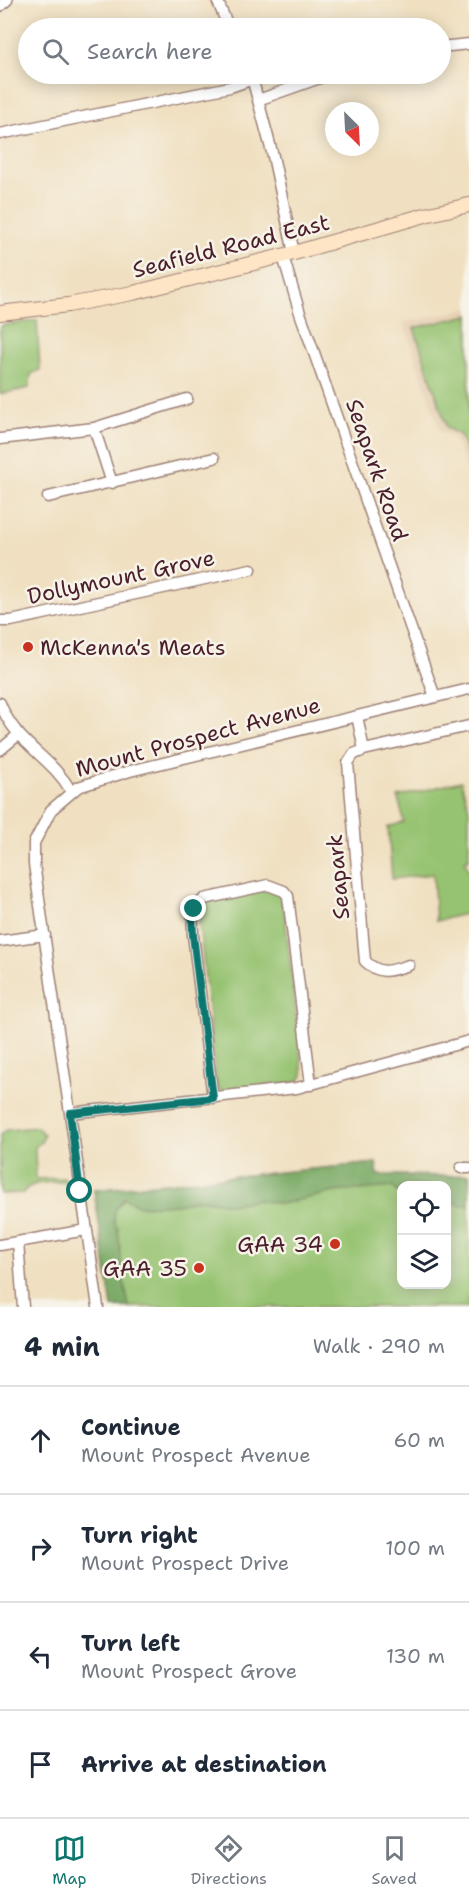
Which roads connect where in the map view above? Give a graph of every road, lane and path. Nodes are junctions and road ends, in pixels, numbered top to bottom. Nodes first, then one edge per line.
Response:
1 (7, 0) edge
2 (217, 0) edge
3 (0, 6) edge
4 (225, 18) edge
5 (469, 44) edge
6 (451, 46) edge
7 (236, 84) edge
8 (254, 84) edge
9 (303, 84) edge
10 (258, 100) junction
11 (0, 134) edge
12 (469, 205) edge
13 (288, 254) junction
14 (0, 313) edge
15 (188, 399) dead end
16 (94, 428) junction
17 (0, 439) edge
18 (214, 458) dead end
19 (111, 483) junction
20 (48, 497) dead end
21 (251, 569) dead end
22 (0, 621) edge
23 (469, 689) edge
24 (435, 697) junction
25 (0, 703) edge
26 (357, 716) junction
27 (469, 726) edge
28 (18, 735) junction
29 (0, 750) edge
30 (364, 750) junction
31 (71, 791) junction
32 (45, 934) junction
33 (0, 941) edge
34 (409, 965) dead end
35 (469, 1041) edge
36 (311, 1085) junction
37 (213, 1098) junction
38 (70, 1113) junction
39 (86, 1230) junction
40 (18, 1242) junction
41 (0, 1245) edge
42 (23, 1306) edge
43 (98, 1307) edge

1 - 3 street
2 - 4 street
5 - 6 street
7 - 11 street
8 - 10 street, Seapark Road
9 - 10 street
10 - 13 street, Seapark Road
12 - 13 street, Seafield Road East
13 - 14 street, Seafield Road East
13 - 24 street, Seapark Road
15 - 16 street
16 - 17 street
16 - 19 street
18 - 19 street
19 - 20 street
21 - 22 street, Dollymount Grove
23 - 24 street, Mount Prospect Avenue
24 - 26 street, Mount Prospect Avenue
25 - 28 street
26 - 30 street
26 - 31 street, Mount Prospect Avenue
27 - 30 street
28 - 29 street
28 - 31 street
30 - 34 street, Seapark
31 - 32 street, Mount Prospect Avenue
32 - 33 street
32 - 38 street, Mount Prospect Avenue
35 - 36 street
36 - 37 street
36 - 37 street
37 - 38 street
38 - 39 street, Mount Prospect Avenue
39 - 40 street
39 - 43 street, Mount Prospect Avenue
40 - 41 street
40 - 42 street

